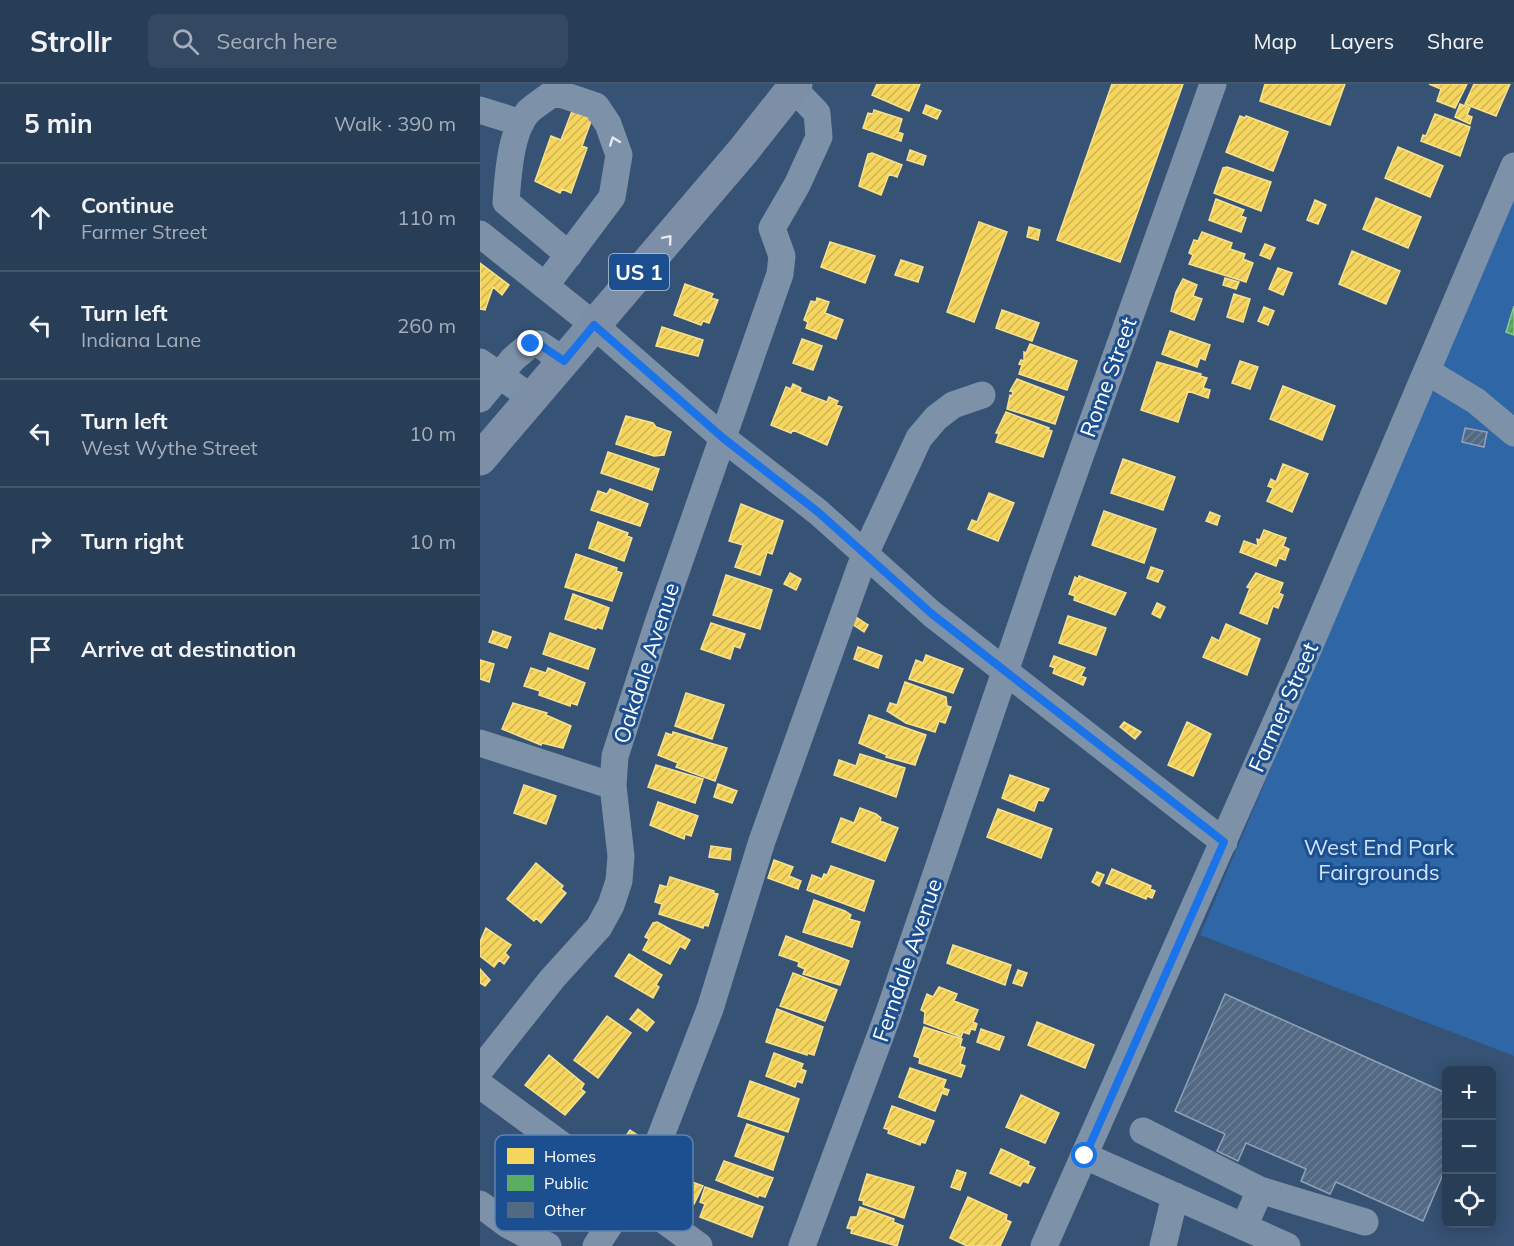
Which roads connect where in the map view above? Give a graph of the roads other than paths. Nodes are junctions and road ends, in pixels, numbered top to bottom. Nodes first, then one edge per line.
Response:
1 (1213, 84) edge
2 (794, 86) edge
3 (480, 110) edge
4 (522, 123) junction
5 (1514, 166) edge
6 (480, 234) edge
7 (569, 255) junction
8 (545, 286) junction
9 (594, 325) junction
10 (564, 361) junction
11 (491, 368) edge
12 (1428, 372) junction
13 (982, 395) dead end
14 (532, 398) junction
15 (480, 399) edge
16 (1514, 433) edge
17 (723, 438) junction
18 (484, 447) edge
19 (865, 554) junction
20 (1006, 671) junction
21 (480, 742) edge
22 (613, 786) junction
23 (1224, 842) junction
24 (480, 1070) edge
25 (480, 1086) edge
26 (1143, 1131) dead end
27 (546, 1135) edge
28 (658, 1135) edge
29 (1085, 1156) junction
30 (1260, 1190) junction
31 (1175, 1196) junction
32 (480, 1204) edge
33 (495, 1215) edge
34 (1365, 1222) dead end
35 (1244, 1227) junction
36 (519, 1231) edge
37 (607, 1231) edge
38 (678, 1231) edge
39 (548, 1246) edge
40 (596, 1246) edge
41 (699, 1246) edge
42 (802, 1246) edge
43 (1044, 1246) edge
44 (1163, 1246) edge
45 (1287, 1246) edge

1 - 20 street, Rome Street
9 -> 2 main road, US 1
2 - 17 street, Oakdale Avenue
3 - 4 street
4 - 7 street
7 -> 4 street
5 - 12 street, Farmer Street
6 - 8 street
7 - 8 street
8 - 9 street
9 - 10 main road, US 1
9 - 17 street
10 - 11 street
10 - 14 main road, US 1
11 - 14 street
11 - 15 street
12 - 16 street
12 - 23 street, Farmer Street
13 - 19 street
14 - 18 main road, US 1
17 - 19 street
17 - 22 street, Oakdale Avenue
19 - 20 street
19 - 28 street
20 - 23 street
20 - 42 street, Ferndale Avenue
21 - 22 street
22 - 24 street, Oakdale Avenue
23 - 29 street, Farmer Street
25 - 27 street
26 - 30 street
29 - 31 street
29 - 43 street, Farmer Street
30 - 34 street
30 - 35 street
31 - 35 street
31 - 44 street
32 - 33 street
35 - 45 street
36 - 39 street
37 - 40 street
38 - 41 street

